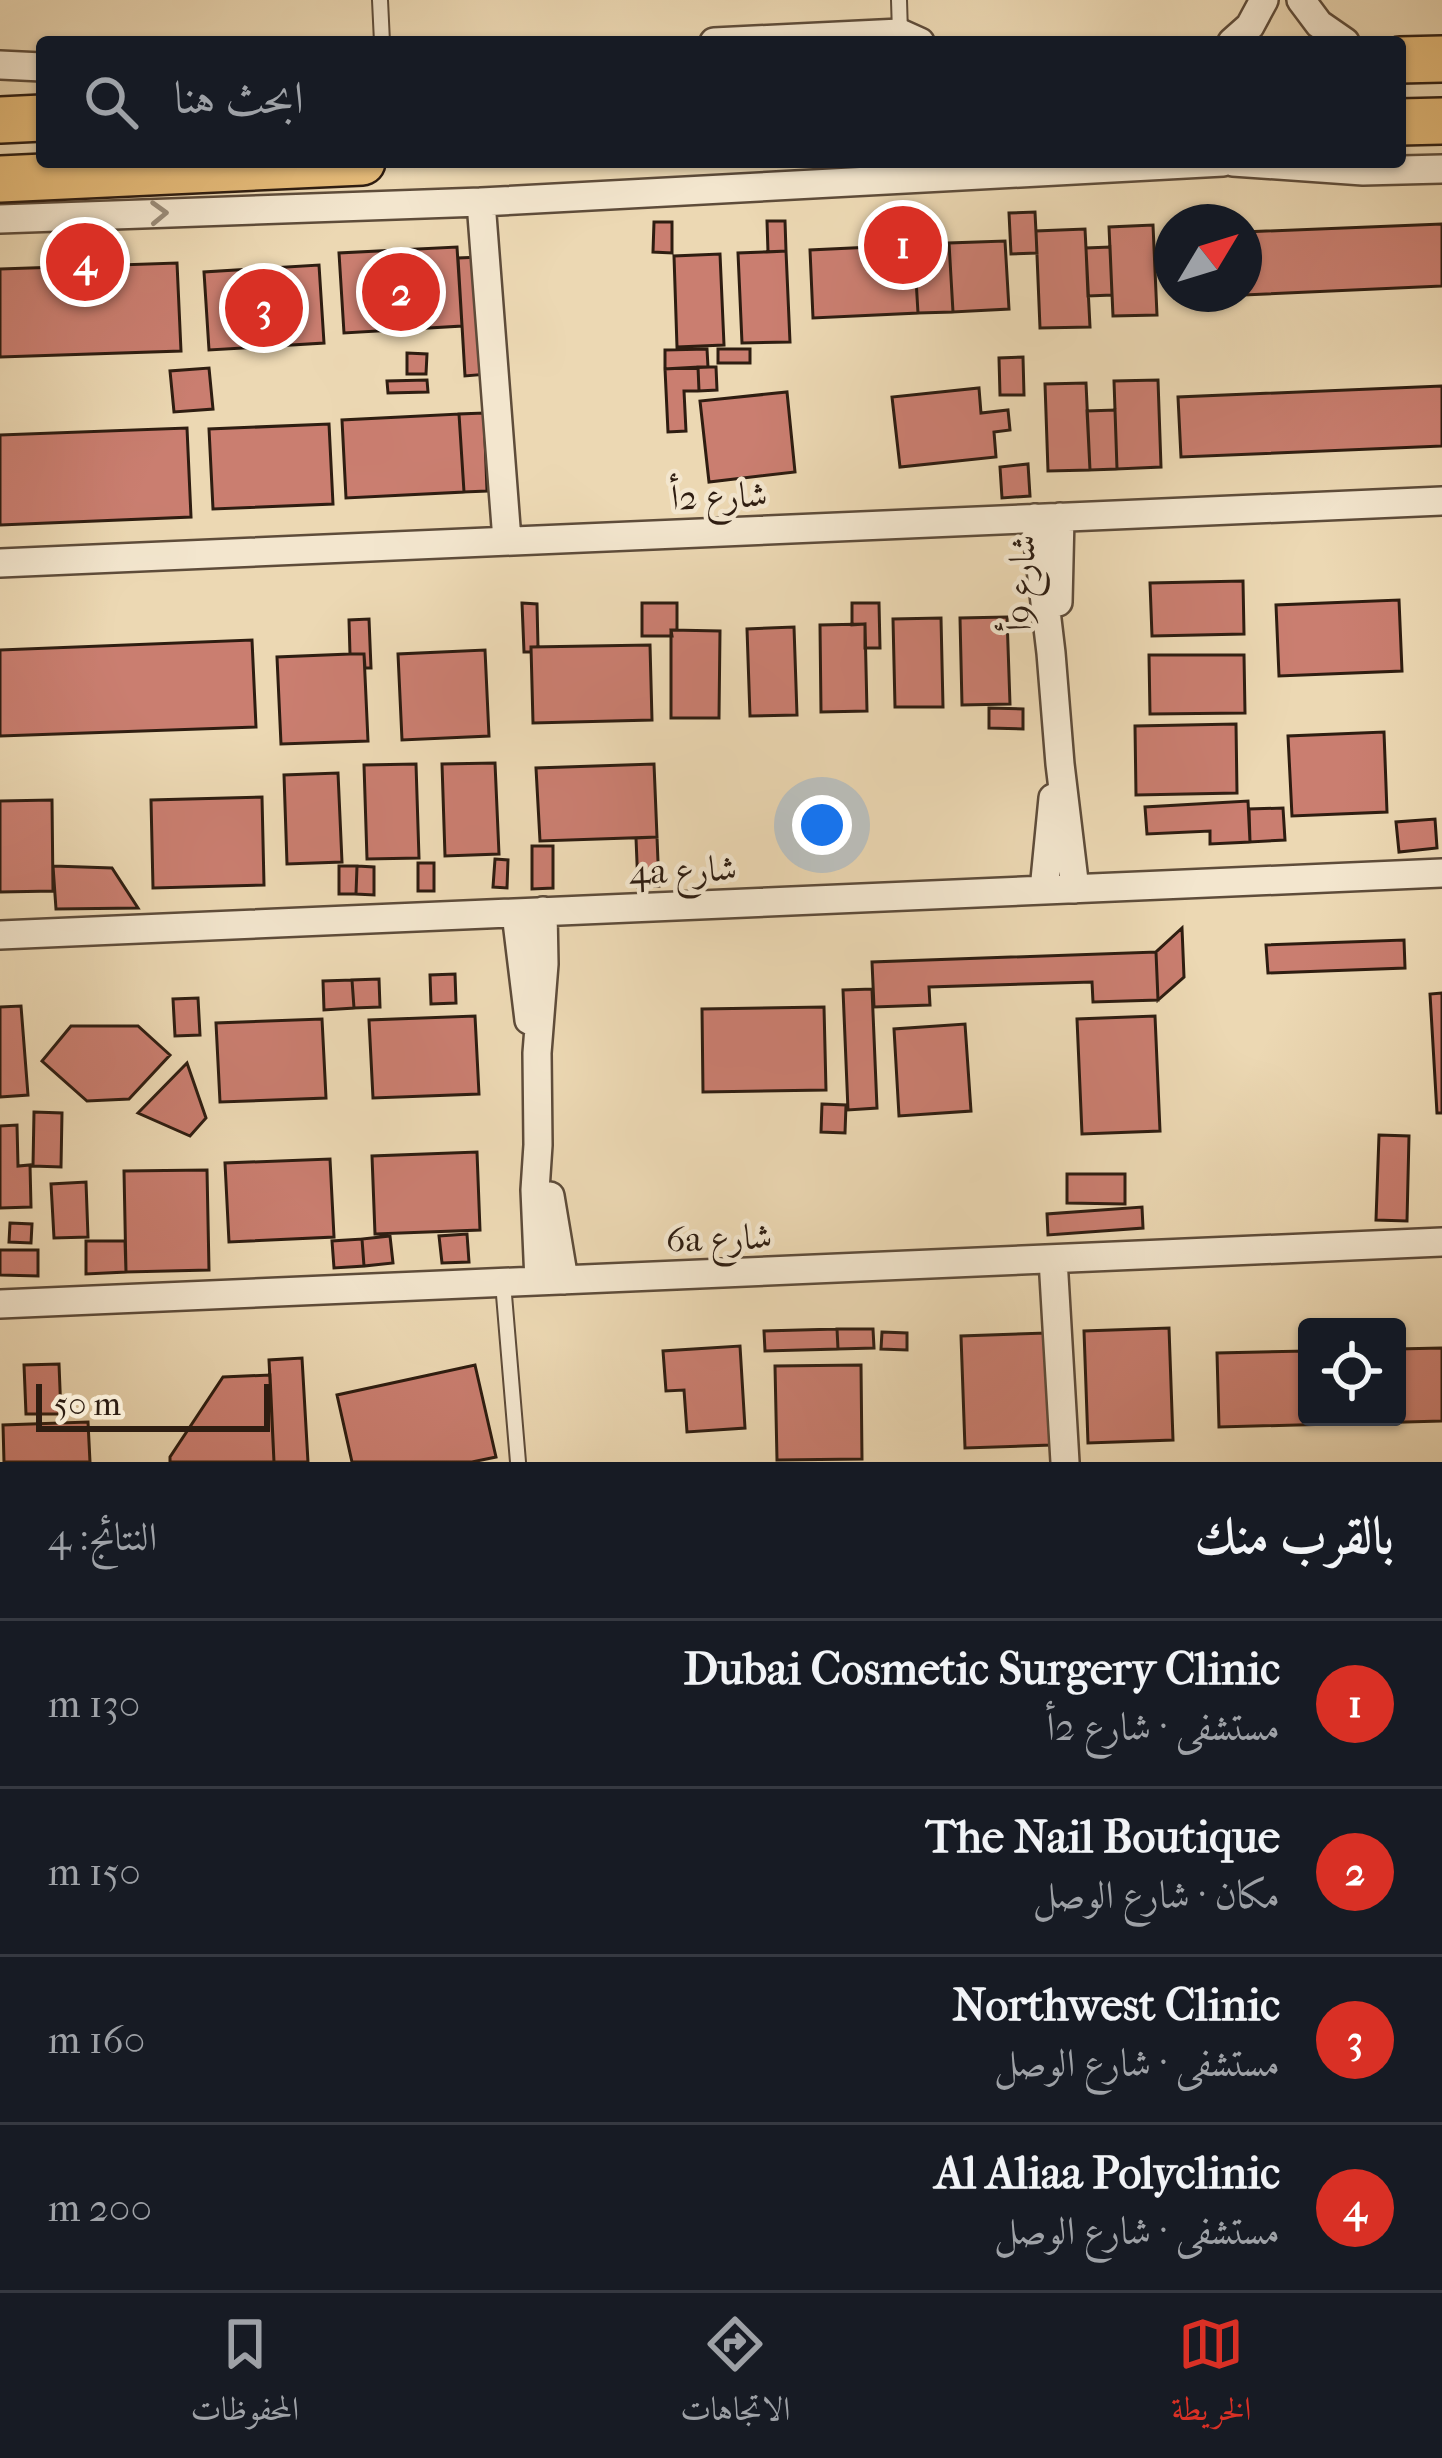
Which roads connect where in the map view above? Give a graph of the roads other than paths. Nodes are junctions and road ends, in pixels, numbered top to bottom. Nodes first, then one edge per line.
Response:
1 (380, 0) edge
2 (899, 0) edge
3 (1264, 0) edge
4 (1301, 0) edge
5 (382, 36) edge
6 (909, 36) edge
7 (1239, 36) edge
8 (1337, 36) edge
9 (1442, 59) edge
10 (1406, 60) edge
11 (0, 65) edge
12 (36, 67) edge
13 (36, 118) edge
14 (0, 120) edge
15 (1442, 121) edge
16 (1406, 122) edge
17 (234, 168) edge
18 (1112, 168) edge
19 (1320, 168) edge
20 (1442, 169) edge
21 (0, 179) edge
22 (481, 202) junction
23 (0, 219) edge
24 (1442, 501) edge
25 (1047, 518) junction
26 (507, 540) junction
27 (0, 563) edge
28 (1060, 764) junction
29 (1442, 873) edge
30 (1075, 889) junction
31 (1044, 890) junction
32 (530, 912) junction
33 (0, 935) edge
34 (1442, 1242) edge
35 (1053, 1259) junction
36 (552, 1281) junction
37 (503, 1282) junction
38 (0, 1304) edge
39 (518, 1462) edge
40 (1065, 1462) edge

1 - 5 lane
2 - 6 lane
3 - 7 street
4 - 8 street
9 - 10 main road
11 - 12 street
13 - 14 main road
15 - 16 main road
17 - 21 main road
18 - 22 street
19 - 20 street
23 -> 22 street
22 - 26 street
24 - 25 street, شارع 2أ
25 - 26 street, شارع 2أ
25 - 28 street, شارع 9أ
26 - 27 street, شارع 2أ
28 - 30 street, شارع 9أ
28 - 31 street, شارع 9أ
29 - 30 street, 4a شارع
30 - 31 street, 4a شارع
31 - 32 street, 4a شارع
32 - 33 street, 4a شارع
32 - 36 street
34 - 35 street, 6a شارع
35 - 36 street, 6a شارع
35 - 40 street
36 - 37 street, 6a شارع
37 - 38 street, 6a شارع
37 - 39 lane

